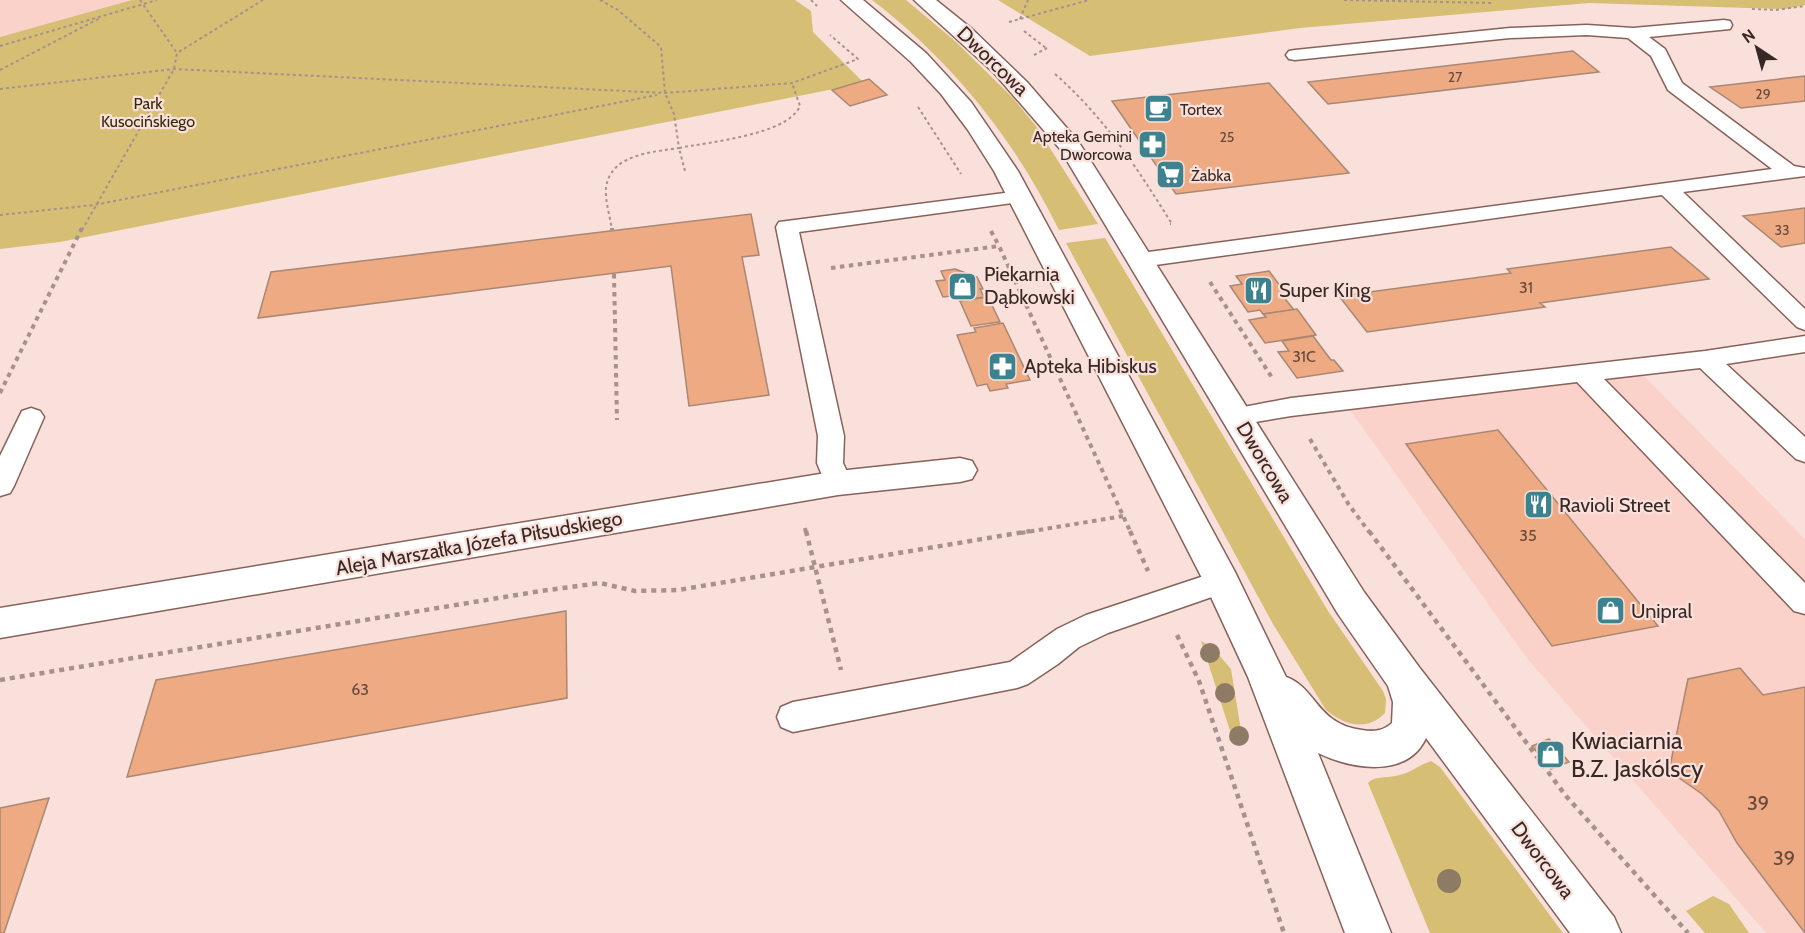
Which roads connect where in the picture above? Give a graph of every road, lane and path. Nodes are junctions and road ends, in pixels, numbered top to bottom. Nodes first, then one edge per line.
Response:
1 (140, 0) edge
2 (157, 0) edge
3 (263, 0) edge
4 (600, 0) edge
5 (851, 0) edge
6 (924, 0) edge
7 (1028, 0) edge
8 (1089, 0) edge
9 (143, 4) junction
10 (109, 14) junction
11 (1020, 20) junction
12 (1009, 22) dead end
13 (1724, 25) dead end
14 (1024, 31) dead end
15 (838, 32) dead end
16 (1633, 33) junction
17 (0, 46) edge
18 (1047, 48) dead end
19 (177, 52) junction
20 (1295, 56) dead end
21 (174, 69) junction
22 (0, 70) edge
23 (792, 83) junction
24 (0, 89) edge
25 (665, 93) junction
26 (912, 99) dead end
27 (679, 148) junction
28 (685, 171) dead end
29 (1797, 172) edge
30 (967, 183) dead end
31 (1667, 188) junction
32 (1020, 197) junction
33 (94, 205) junction
34 (0, 215) edge
35 (1172, 224) dead end
36 (612, 231) dead end
37 (999, 246) dead end
38 (1191, 253) junction
39 (1141, 260) junction
40 (831, 268) dead end
41 (614, 273) dead end
42 (1805, 322) edge
43 (1805, 344) edge
44 (1705, 358) junction
45 (1583, 373) junction
46 (0, 393) edge
47 (1291, 407) junction
48 (1237, 416) junction
49 (31, 417) dead end
50 (617, 420) dead end
51 (1805, 453) edge
52 (960, 470) dead end
53 (838, 483) junction
54 (0, 486) edge
55 (1123, 516) dead end
56 (805, 528) dead end
57 (814, 567) junction
58 (1222, 582) junction
59 (1805, 602) edge
60 (0, 623) edge
61 (1267, 678) junction
62 (1405, 679) junction
63 (0, 680) edge
64 (850, 705) junction
65 (794, 717) dead end
66 (1368, 933) edge
67 (1598, 933) edge
68 (1688, 933) edge

1 - 9 path
2 - 9 path
3 - 19 path
4 - 25 path
5 - 32 street
6 - 39 street, Dworcowa
7 - 11 path
8 - 11 path
9 - 10 path
9 - 19 path
10 - 17 path
10 - 22 path
11 - 12 path
13 - 16 lane
14 - 18 path
15 - 23 path
16 - 20 lane
16 - 29 lane
19 - 21 path
21 - 24 path
21 - 25 path
21 - 33 path
23 - 25 path
23 - 27 path
25 - 27 path
25 - 33 path
26 - 30 path
27 - 28 path
27 - 36 path
29 - 31 lane
31 - 38 lane
31 - 42 lane
32 - 53 lane
32 - 58 street
33 - 34 path
33 - 46 path
35 - 38 path
37 - 40 path
38 - 39 lane
38 - 47 path
39 - 48 street, Dworcowa
41 - 50 path
43 - 44 lane
44 - 45 lane
44 - 51 lane
45 - 47 lane
45 - 59 lane
47 - 48 lane
47 - 68 path
48 - 62 street, Dworcowa
49 - 54 lane
52 - 53 street, Aleja Marszałka Józefa Piłsudskiego
53 - 60 street, Aleja Marszałka Józefa Piłsudskiego
55 - 57 path
56 - 57 path
57 - 63 path
57 - 64 path
58 - 61 street
58 - 64 lane
61 - 62 street
61 - 66 street
62 - 67 street, Dworcowa
64 - 65 lane

